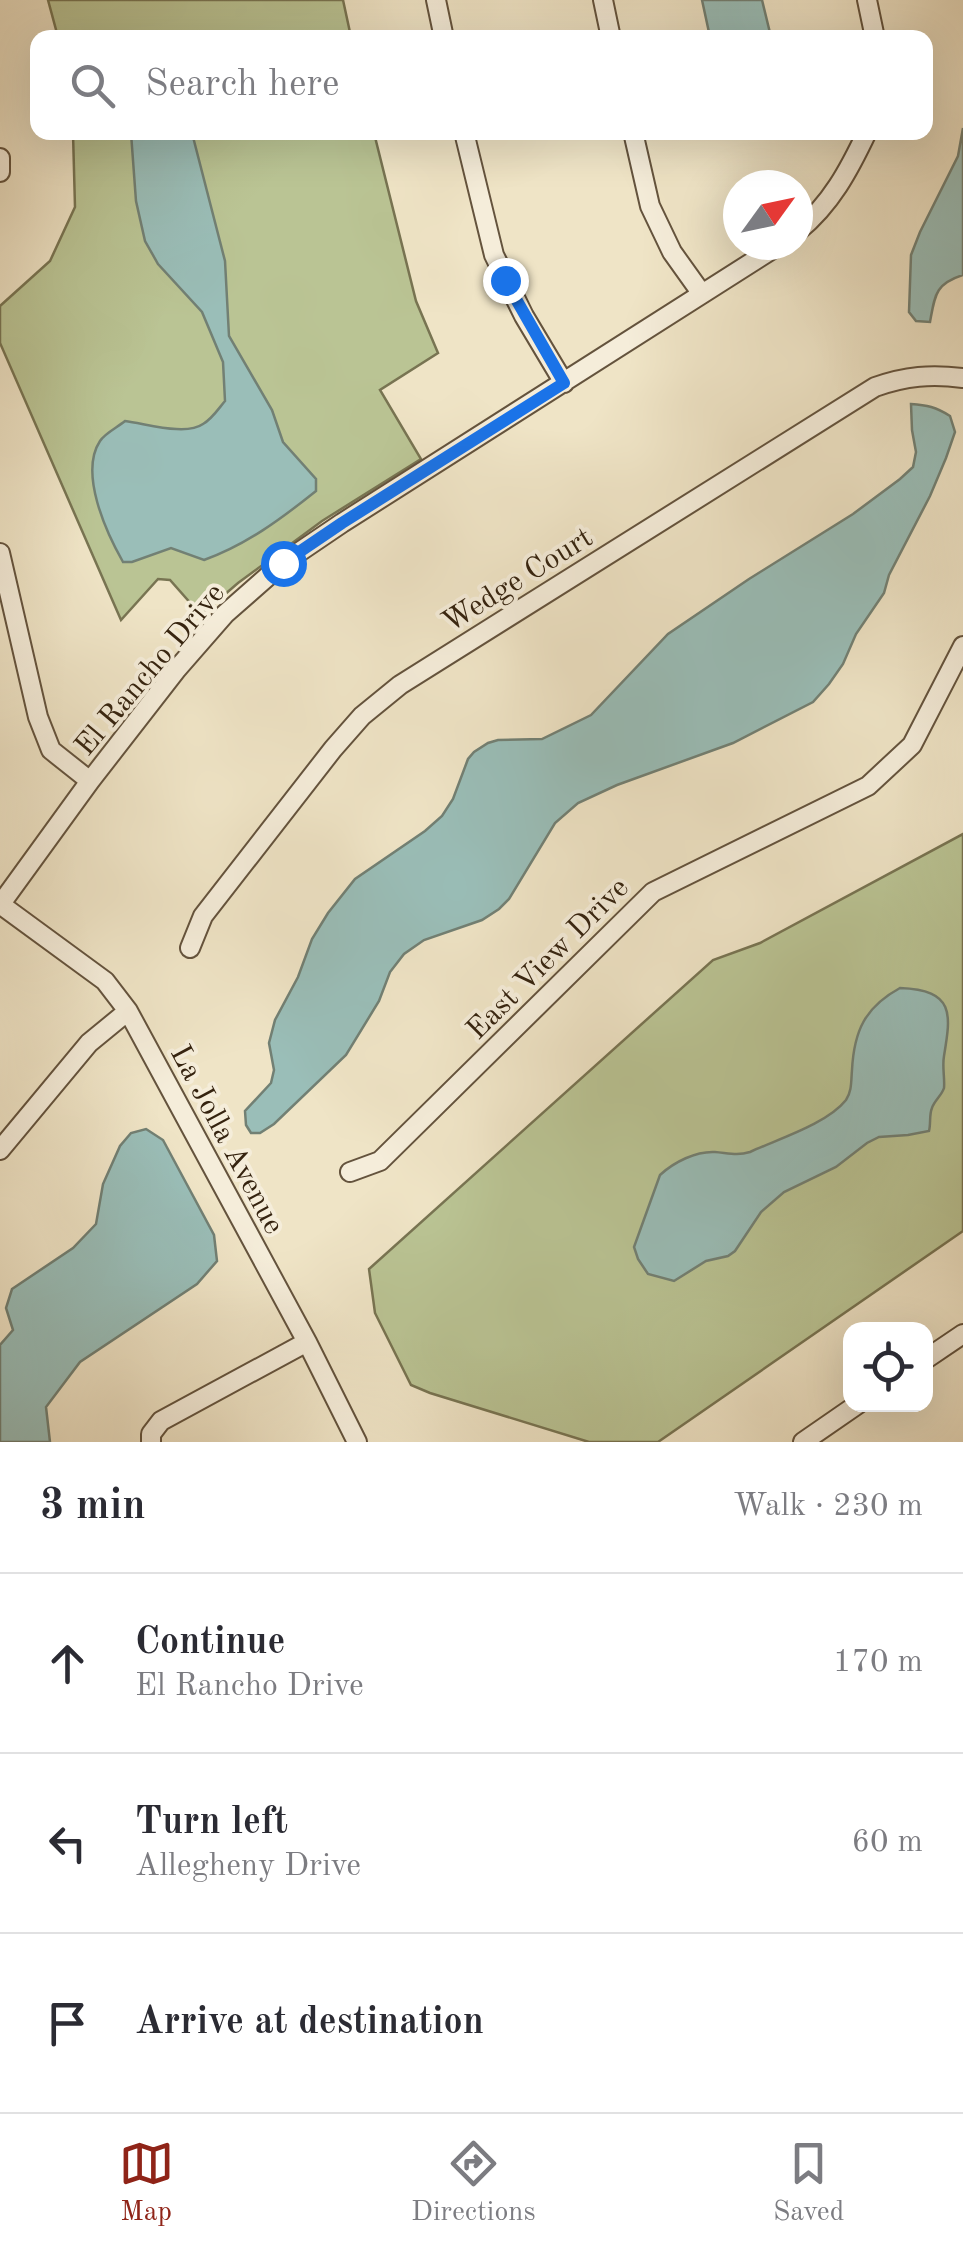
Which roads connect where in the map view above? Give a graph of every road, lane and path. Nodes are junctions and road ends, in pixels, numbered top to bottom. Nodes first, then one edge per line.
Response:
1 (436, 0) edge
2 (602, 0) edge
3 (867, 0) edge
4 (442, 30) edge
5 (608, 30) edge
6 (873, 30) edge
7 (466, 140) edge
8 (634, 140) edge
9 (863, 140) edge
10 (0, 158) edge
11 (0, 172) edge
12 (813, 219) edge
13 (755, 260) edge
14 (702, 294) junction
15 (963, 378) edge
16 (564, 383) junction
17 (0, 553) edge
18 (963, 646) edge
19 (90, 781) junction
20 (0, 904) edge
21 (190, 948) dead end
22 (128, 1011) junction
23 (0, 1150) edge
24 (350, 1172) dead end
25 (963, 1334) edge
26 (307, 1342) junction
27 (933, 1354) edge
28 (846, 1412) edge
29 (151, 1442) edge
30 (357, 1442) edge
31 (803, 1442) edge

1 - 4 street
2 - 5 street
3 - 6 street
7 - 16 street
8 - 14 street
9 - 12 street
10 - 11 street
13 - 14 street, El Rancho Drive
14 - 16 street, El Rancho Drive
15 - 21 street, Wedge Court
16 - 19 street, El Rancho Drive
17 - 19 street
18 - 24 street, East View Drive
19 - 20 street, El Rancho Drive
20 - 22 street, La Jolla Avenue
22 - 23 street
22 - 26 street, La Jolla Avenue
25 - 27 street
26 - 29 street
26 - 30 street, La Jolla Avenue
28 - 31 street

